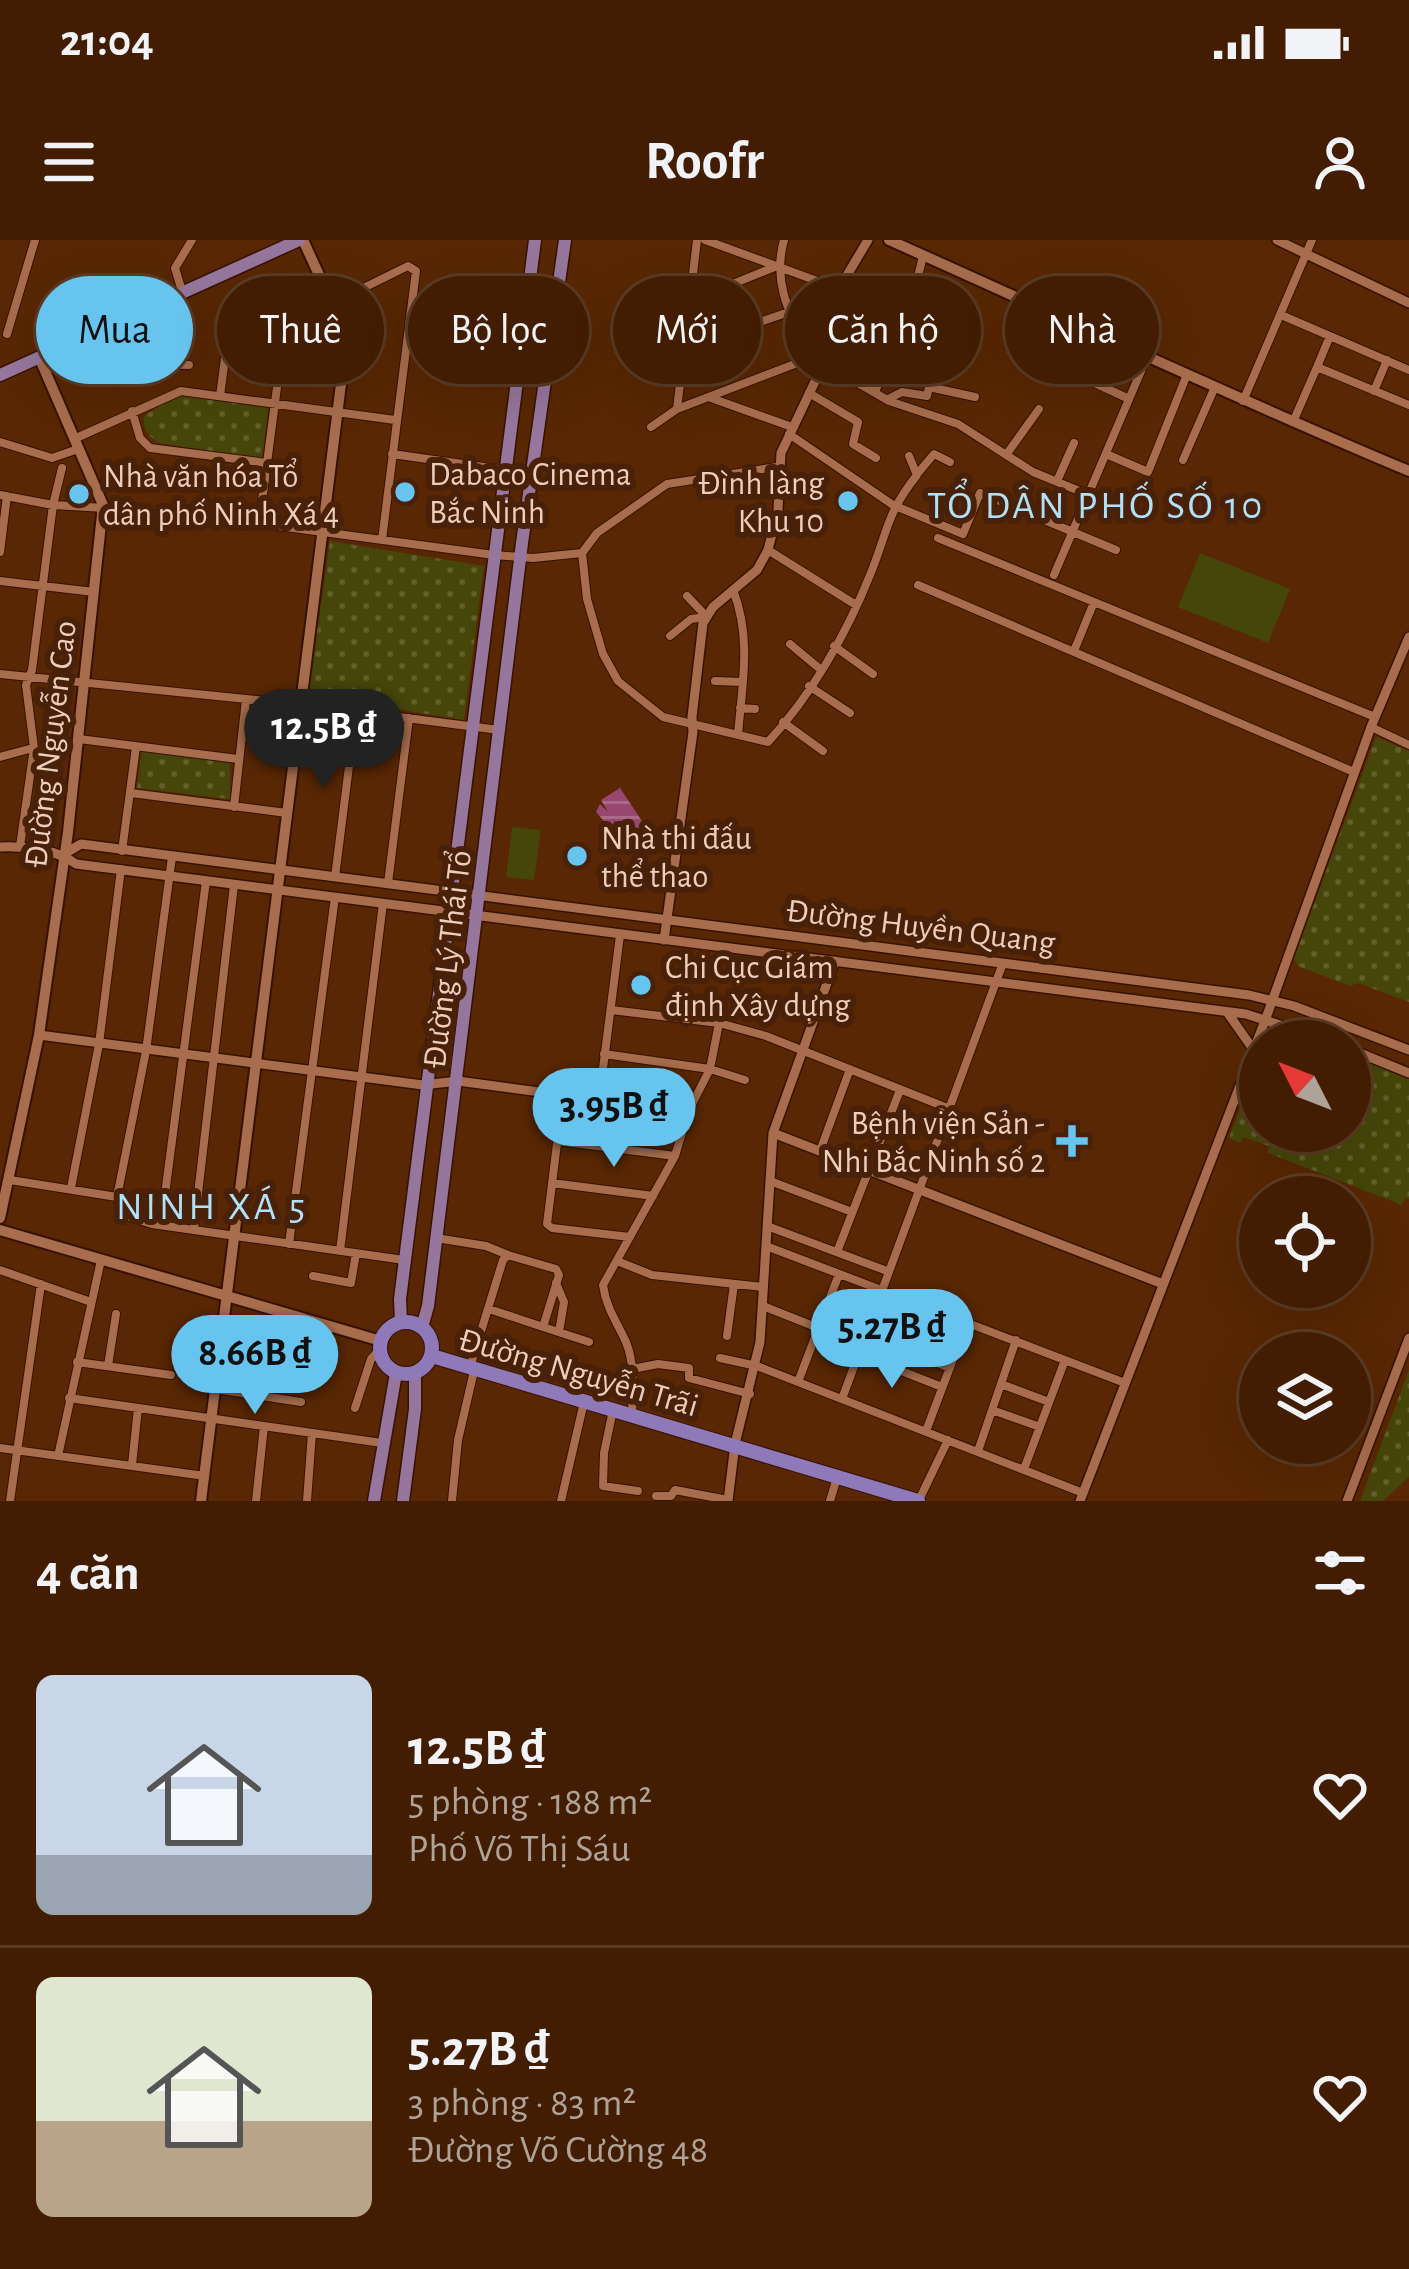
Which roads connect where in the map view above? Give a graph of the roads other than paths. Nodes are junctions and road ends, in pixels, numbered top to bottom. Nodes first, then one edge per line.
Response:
1 (35, 240) edge
2 (192, 240) edge
3 (301, 240) edge
4 (535, 240) edge
5 (565, 240) edge
6 (701, 240) edge
7 (784, 240) edge
8 (868, 240) edge
9 (889, 240) edge
10 (1277, 240) edge
11 (1312, 240) edge
12 (924, 254) junction
13 (1307, 254) junction
14 (777, 266) junction
15 (177, 276) edge
16 (320, 276) edge
17 (530, 276) edge
18 (560, 276) edge
19 (695, 276) edge
20 (752, 276) edge
21 (804, 276) edge
22 (847, 276) edge
23 (384, 278) edge
24 (193, 288) edge
25 (1005, 291) edge
26 (785, 297) edge
27 (1409, 302) edge
28 (1281, 315) junction
29 (7, 334) dead end
30 (1330, 336) junction
31 (36, 358) edge
32 (1387, 360) junction
33 (1159, 363) edge
34 (1317, 367) junction
35 (785, 368) edge
36 (1409, 370) edge
37 (0, 375) edge
38 (1186, 377) junction
39 (50, 384) edge
40 (222, 384) edge
41 (278, 384) edge
42 (342, 384) edge
43 (516, 384) edge
44 (545, 384) edge
45 (680, 384) edge
46 (813, 384) edge
47 (860, 384) edge
48 (1097, 384) edge
49 (1135, 384) edge
50 (1214, 389) junction
51 (1374, 391) junction
52 (874, 392) junction
53 (809, 393) junction
54 (220, 396) junction
55 (975, 397) dead end
56 (709, 398) junction
57 (887, 399) junction
58 (1129, 399) junction
59 (1243, 401) junction
60 (275, 404) junction
61 (1409, 405) edge
62 (677, 409) junction
63 (1039, 409) dead end
64 (132, 411) junction
65 (339, 412) junction
66 (395, 420) junction
67 (1292, 423) junction
68 (651, 427) dead end
69 (790, 430) junction
70 (0, 442) edge
71 (1074, 443) dead end
72 (76, 444) junction
73 (392, 454) junction
74 (1106, 454) junction
75 (1006, 455) junction
76 (909, 456) dead end
77 (876, 458) dead end
78 (1183, 460) dead end
79 (950, 461) dead end
80 (267, 463) junction
81 (1020, 464) junction
82 (62, 467) dead end
83 (778, 467) junction
84 (505, 470) junction
85 (1409, 471) edge
86 (918, 472) junction
87 (1013, 477) dead end
88 (1057, 481) junction
89 (3, 495) edge
90 (1089, 495) junction
91 (53, 505) junction
92 (103, 505) junction
93 (893, 505) junction
94 (259, 524) junction
95 (321, 533) junction
96 (1072, 533) junction
97 (938, 538) dead end
98 (382, 539) junction
99 (768, 550) junction
100 (1116, 550) dead end
101 (0, 552) edge
102 (583, 554) junction
103 (494, 555) junction
104 (521, 556) junction
105 (1054, 575) dead end
106 (0, 581) edge
107 (919, 585) dead end
108 (43, 586) junction
109 (733, 590) junction
110 (95, 592) junction
111 (687, 596) dead end
112 (1094, 602) junction
113 (856, 605) junction
114 (706, 617) junction
115 (670, 636) dead end
116 (1409, 637) edge
117 (790, 644) dead end
118 (834, 646) junction
119 (1073, 651) junction
120 (820, 669) junction
121 (0, 674) edge
122 (873, 674) dead end
123 (29, 676) junction
124 (86, 681) junction
125 (715, 681) dead end
126 (743, 682) junction
127 (809, 686) junction
128 (246, 700) junction
129 (298, 705) junction
130 (740, 708) junction
131 (755, 709) dead end
132 (356, 711) junction
133 (850, 713) dead end
134 (410, 718) junction
135 (783, 722) junction
136 (1373, 722) junction
137 (692, 724) junction
138 (473, 727) junction
139 (500, 730) junction
140 (738, 735) junction
141 (79, 739) junction
142 (1409, 745) edge
143 (136, 747) junction
144 (34, 748) junction
145 (823, 751) dead end
146 (0, 757) edge
147 (238, 760) junction
148 (1354, 772) junction
149 (131, 793) junction
150 (234, 807) junction
151 (287, 814) junction
152 (20, 846) junction
153 (0, 847) edge
154 (122, 851) junction
155 (64, 854) junction
156 (172, 857) junction
157 (121, 869) junction
158 (280, 869) junction
159 (169, 875) junction
160 (334, 878) junction
161 (206, 881) junction
162 (364, 881) junction
163 (388, 883) junction
164 (235, 884) junction
165 (277, 889) junction
166 (451, 890) junction
167 (481, 894) junction
168 (335, 897) junction
169 (362, 900) junction
170 (383, 903) junction
171 (577, 908) junction
172 (448, 911) junction
173 (478, 915) junction
174 (667, 920) junction
175 (574, 928) junction
176 (772, 933) junction
177 (620, 934) junction
178 (664, 940) junction
179 (844, 944) junction
180 (922, 952) junction
181 (768, 954) junction
182 (838, 961) junction
183 (1003, 963) junction
184 (919, 971) junction
185 (1073, 972) junction
186 (998, 981) junction
187 (1150, 982) junction
188 (1070, 991) junction
189 (1272, 1000) junction
190 (1148, 1002) junction
191 (611, 1010) junction
192 (1227, 1012) junction
193 (1266, 1018) junction
194 (1271, 1020) edge
195 (1327, 1020) edge
196 (719, 1023) junction
197 (1239, 1029) edge
198 (39, 1035) junction
199 (1371, 1036) edge
200 (99, 1044) junction
201 (802, 1049) junction
202 (1409, 1050) edge
203 (146, 1051) junction
204 (604, 1054) junction
205 (1371, 1055) edge
206 (185, 1057) junction
207 (214, 1061) junction
208 (254, 1065) junction
209 (710, 1069) junction
210 (850, 1069) junction
211 (313, 1072) junction
212 (1409, 1072) edge
213 (362, 1077) junction
214 (745, 1080) dead end
215 (458, 1082) junction
216 (428, 1084) junction
217 (1239, 1086) edge
218 (900, 1090) junction
219 (563, 1095) junction
220 (599, 1100) junction
221 (950, 1109) junction
222 (688, 1112) junction
223 (773, 1133) junction
224 (558, 1142) junction
225 (820, 1151) junction
226 (675, 1156) junction
227 (869, 1170) junction
228 (10, 1180) junction
229 (770, 1181) junction
230 (552, 1183) junction
231 (70, 1188) junction
232 (920, 1189) junction
233 (414, 1194) junction
234 (117, 1196) junction
235 (653, 1196) junction
236 (442, 1198) junction
237 (852, 1212) junction
238 (0, 1218) edge
239 (161, 1225) junction
240 (767, 1226) junction
241 (194, 1228) junction
242 (0, 1230) edge
243 (235, 1234) junction
244 (631, 1237) junction
245 (436, 1238) junction
246 (289, 1244) junction
247 (766, 1246) junction
248 (340, 1251) junction
249 (837, 1252) junction
250 (356, 1253) junction
251 (508, 1255) junction
252 (101, 1260) junction
253 (405, 1260) junction
254 (617, 1261) junction
255 (0, 1270) edge
256 (887, 1271) junction
257 (839, 1274) junction
258 (313, 1276) dead end
259 (40, 1283) junction
260 (556, 1283) junction
261 (734, 1284) junction
262 (1163, 1284) junction
263 (763, 1287) junction
264 (880, 1288) junction
265 (226, 1297) junction
266 (91, 1302) junction
267 (763, 1306) junction
268 (489, 1310) junction
269 (116, 1314) dead end
270 (401, 1322) junction
271 (967, 1322) junction
272 (422, 1327) junction
273 (543, 1327) junction
274 (819, 1328) junction
275 (559, 1332) junction
276 (865, 1334) junction
277 (727, 1336) dead end
278 (1409, 1337) edge
279 (1016, 1340) junction
280 (590, 1342) dead end
281 (381, 1345) junction
282 (859, 1349) junction
283 (432, 1356) junction
284 (720, 1358) dead end
285 (1065, 1360) junction
286 (77, 1362) junction
287 (108, 1366) junction
288 (757, 1366) junction
289 (950, 1368) junction
290 (472, 1369) junction
291 (632, 1369) junction
292 (396, 1373) junction
293 (415, 1374) junction
294 (171, 1375) dead end
295 (798, 1382) junction
296 (1125, 1383) junction
297 (1001, 1384) junction
298 (942, 1387) junction
299 (215, 1389) junction
300 (750, 1394) junction
301 (69, 1398) junction
302 (842, 1399) junction
303 (585, 1400) junction
304 (301, 1402) dead end
305 (1049, 1402) junction
306 (138, 1408) junction
307 (355, 1408) dead end
308 (614, 1408) junction
309 (992, 1410) junction
310 (632, 1413) junction
311 (212, 1419) junction
312 (264, 1426) junction
313 (1040, 1427) junction
314 (926, 1431) junction
315 (313, 1433) junction
316 (948, 1440) junction
317 (382, 1443) junction
318 (735, 1444) junction
319 (0, 1448) edge
320 (17, 1450) junction
321 (978, 1451) junction
322 (58, 1456) junction
323 (132, 1465) junction
324 (1024, 1469) junction
325 (838, 1474) junction
326 (205, 1476) junction
327 (638, 1491) dead end
328 (656, 1496) dead end
329 (1081, 1497) edge
330 (10, 1501) edge
331 (201, 1501) edge
332 (256, 1501) edge
333 (307, 1501) edge
334 (374, 1501) edge
335 (403, 1501) edge
336 (452, 1501) edge
337 (561, 1501) edge
338 (728, 1501) edge
339 (830, 1501) edge
340 (918, 1501) edge
341 (1347, 1501) edge

1 - 29 street
2 - 15 street
3 - 16 main road
3 - 24 main road
4 - 17 main road, Đường Lý Thái Tổ
5 - 18 main road, Đường Lý Thái Tổ
6 - 14 street
6 - 19 street
7 - 14 street
8 - 22 street
9 - 12 main road
10 - 13 street
11 - 13 street
12 - 25 main road
12 - 52 street
13 - 27 street
13 - 28 street
14 - 20 street
14 - 21 street
14 - 26 street
23 - 66 street
28 - 30 street
28 - 59 street
30 - 32 street
30 - 34 street
31 - 37 main road
32 - 36 street
32 - 51 street
33 - 38 main road
34 - 51 street
34 - 67 street
35 - 56 street
38 - 50 main road
38 - 74 street
39 - 72 main road, Đường Nguyễn Cao
40 - 54 street
41 - 60 street
42 - 65 main road
43 - 84 main road, Đường Lý Thái Tổ
44 - 104 main road, Đường Lý Thái Tổ
45 - 62 street
46 - 53 street
47 - 52 street
48 - 58 street
49 - 58 street
50 - 59 main road
50 - 78 street
51 - 61 street
52 - 57 street
53 - 69 street
53 - 77 street
54 - 60 street
54 - 64 street
55 - 57 street
56 - 62 street
56 - 69 street
57 - 75 street
58 - 74 street
59 - 67 main road
60 - 65 street
60 - 80 street
62 - 68 street
63 - 75 street
64 - 72 street
64 - 80 street
65 - 66 street
65 - 95 main road
66 - 73 street
67 - 85 main road
69 - 83 street
69 - 93 street
70 - 72 street
71 - 88 street
72 - 92 main road, Đường Nguyễn Cao
73 - 84 street
73 - 98 street
74 - 90 street
75 - 81 street
76 - 86 street
79 - 86 street
80 - 94 street
81 - 87 street
81 - 88 street
82 - 91 street
83 - 99 street
83 - 102 street
84 - 103 main road, Đường Lý Thái Tổ
86 - 93 street
88 - 90 street
89 - 91 street
89 - 101 street
90 - 96 street
91 - 92 street
91 - 108 street
92 - 94 street
92 - 110 main road, Đường Nguyễn Cao
93 - 96 street
93 - 113 street
94 - 95 street
95 - 98 street
95 - 129 main road
96 - 100 street
96 - 105 street
97 - 112 street
98 - 103 street
99 - 109 street
99 - 113 street
102 - 104 street
102 - 137 street
103 - 104 street
103 - 138 main road, Đường Lý Thái Tổ
104 - 139 main road, Đường Lý Thái Tổ
106 - 108 street
107 - 119 street
108 - 110 street
108 - 123 street
109 - 114 street
109 - 126 street
110 - 124 main road, Đường Nguyễn Cao
111 - 114 street
112 - 119 street
112 - 136 street
113 - 118 street
114 - 115 street
114 - 137 street
116 - 136 street
117 - 120 street
118 - 120 street
118 - 122 street
119 - 148 street
120 - 127 street
121 - 123 street
123 - 124 street
123 - 144 street
124 - 128 street
124 - 141 main road, Đường Nguyễn Cao
125 - 126 street
126 - 130 street
127 - 133 street
127 - 135 street
128 - 129 street
128 - 147 street
129 - 132 street
129 - 151 main road
130 - 131 street
130 - 140 street
132 - 134 street
132 - 160 street
134 - 138 street
134 - 163 street
135 - 140 street
135 - 145 street
136 - 142 street
136 - 148 street
137 - 140 street
137 - 174 street
138 - 139 street
138 - 166 main road, Đường Lý Thái Tổ
139 - 167 main road, Đường Lý Thái Tổ
141 - 143 street
141 - 155 main road, Đường Nguyễn Cao
143 - 147 street
143 - 149 street
144 - 146 street
144 - 152 street
147 - 150 street
148 - 189 street
149 - 150 street
149 - 154 street
150 - 151 street
151 - 158 main road
152 - 153 street, Đường Huyền Quang
152 - 155 street, Đường Huyền Quang
154 - 155 street, Đường Huyền Quang
154 - 156 street, Đường Huyền Quang
155 - 157 street, Đường Huyền Quang
155 - 198 main road, Đường Nguyễn Cao
156 - 158 street, Đường Huyền Quang
156 - 159 street
157 - 159 street, Đường Huyền Quang
157 - 200 street
158 - 160 street, Đường Huyền Quang
158 - 165 main road
159 - 161 street, Đường Huyền Quang
159 - 203 street
160 - 162 street, Đường Huyền Quang
161 - 164 street, Đường Huyền Quang
161 - 206 street
162 - 163 street, Đường Huyền Quang
162 - 169 street
163 - 166 street, Đường Huyền Quang
164 - 165 street, Đường Huyền Quang
164 - 207 street
165 - 168 street, Đường Huyền Quang
165 - 208 main road
166 - 167 street, Đường Huyền Quang
166 - 172 main road, Đường Lý Thái Tổ
167 - 171 street, Đường Huyền Quang
167 - 173 main road, Đường Lý Thái Tổ
168 - 169 street, Đường Huyền Quang
168 - 211 street
169 - 170 street, Đường Huyền Quang
170 - 172 street, Đường Huyền Quang
170 - 213 street
171 - 174 street, Đường Huyền Quang
171 - 175 street
172 - 173 street, Đường Huyền Quang
172 - 216 main road, Đường Lý Thái Tổ
173 - 175 street, Đường Huyền Quang
173 - 215 main road, Đường Lý Thái Tổ
174 - 176 street, Đường Huyền Quang
174 - 178 street
175 - 177 street, Đường Huyền Quang
176 - 179 street, Đường Huyền Quang
176 - 181 street
177 - 178 street, Đường Huyền Quang
177 - 191 street
178 - 181 street, Đường Huyền Quang
179 - 180 street, Đường Huyền Quang
179 - 182 street
180 - 183 street, Đường Huyền Quang
180 - 184 street
181 - 182 street, Đường Huyền Quang
182 - 184 street, Đường Huyền Quang
182 - 201 street
183 - 185 street, Đường Huyền Quang
183 - 186 street
184 - 186 street, Đường Huyền Quang
185 - 187 street, Đường Huyền Quang
185 - 188 street
186 - 188 street, Đường Huyền Quang
186 - 221 street
187 - 189 street, Đường Huyền Quang
187 - 190 street
188 - 190 street, Đường Huyền Quang
189 - 193 street
189 - 195 street, Đường Huyền Quang
190 - 192 street, Đường Huyền Quang
191 - 196 street
191 - 204 street
192 - 193 street, Đường Huyền Quang
192 - 197 street
193 - 194 street, Đường Huyền Quang
196 - 201 street
196 - 209 street
198 - 200 street
198 - 228 main road, Đường Nguyễn Cao
199 - 202 street, Đường Huyền Quang
200 - 203 street
200 - 231 street
201 - 210 street
201 - 223 street
203 - 206 street
203 - 234 street
204 - 209 street
204 - 220 street
205 - 212 street
206 - 207 street
206 - 239 street
207 - 208 street
207 - 241 street
208 - 211 street
208 - 243 main road
209 - 214 street
209 - 222 street
210 - 218 street
210 - 225 street
211 - 213 street
211 - 246 street
213 - 216 street
213 - 248 street
215 - 216 street
215 - 219 street
215 - 236 main road, Đường Lý Thái Tổ
216 - 233 main road, Đường Lý Thái Tổ
217 - 262 street
218 - 221 street
218 - 227 street
219 - 220 street
219 - 224 street
220 - 222 street
221 - 232 street
222 - 226 street
223 - 225 street
223 - 229 street
224 - 226 street
224 - 230 street
225 - 227 street
226 - 235 street
227 - 232 street
227 - 237 street
228 - 231 street
228 - 238 main road, Đường Nguyễn Cao
229 - 237 street
229 - 240 street
230 - 235 street
230 - 244 street
231 - 234 street
232 - 256 street
232 - 262 street
233 - 236 main road
233 - 253 main road, Đường Lý Thái Tổ
234 - 239 street
235 - 244 street
236 - 245 main road, Đường Lý Thái Tổ
237 - 249 street
239 - 241 street
240 - 247 street
240 - 249 street
241 - 243 street
242 - 252 main road
243 - 246 street
243 - 265 main road
244 - 254 street
245 - 251 street
245 - 272 main road, Đường Lý Thái Tổ
246 - 248 street
247 - 257 street
247 - 263 street
248 - 250 street
249 - 256 street
250 - 253 street
250 - 258 street
251 - 260 street
251 - 268 street
252 - 265 main road
252 - 266 street
253 - 270 main road, Đường Lý Thái Tổ
254 - 261 street
254 - 291 street
255 - 259 street
256 - 264 street
257 - 264 street
257 - 274 street
259 - 266 street
259 - 320 street
260 - 273 street
260 - 275 street
261 - 263 street
261 - 277 street
262 - 296 street
263 - 267 street
264 - 271 street
264 - 276 street
265 - 281 main road
265 - 299 main road
266 - 286 street
267 - 274 street
267 - 288 street
268 - 273 street
268 - 290 street
269 - 287 street
270 - 272 highway
270 - 281 highway
271 - 279 street
271 - 289 street
272 - 283 highway
273 - 275 street
274 - 282 street
274 - 295 street
275 - 280 street
276 - 282 street
276 - 289 street
278 - 341 street
279 - 285 street
279 - 297 street
281 - 292 highway
281 - 307 street
282 - 298 street
282 - 302 street
283 - 290 highway, Đường Nguyễn Trãi
283 - 293 highway
284 - 288 street
285 - 296 street
285 - 305 street
286 - 287 street
286 - 301 street
287 - 294 street
288 - 295 street
288 - 300 street
289 - 298 street
290 - 303 highway, Đường Nguyễn Trãi
290 - 336 street
291 - 300 street
291 - 310 street
292 - 293 highway
292 - 317 main road
293 - 335 main road
295 - 302 street
296 - 329 street
297 - 305 street
297 - 309 street
298 - 314 street
299 - 304 street
299 - 311 main road
300 - 318 street
301 - 306 street
301 - 322 street
302 - 314 street
303 - 308 highway, Đường Nguyễn Trãi
303 - 337 street
305 - 313 street
306 - 311 street
306 - 323 street
308 - 310 highway, Đường Nguyễn Trãi
308 - 327 street
309 - 313 street
309 - 321 street
310 - 318 highway, Đường Nguyễn Trãi
311 - 312 street
311 - 326 main road
312 - 315 street
312 - 332 street
313 - 324 street
314 - 316 street
315 - 317 street
315 - 333 street
316 - 321 street
316 - 340 street
317 - 334 main road
318 - 325 highway, Đường Nguyễn Trãi
318 - 338 street
319 - 320 street
320 - 322 street
320 - 330 street
321 - 324 street
322 - 323 street
323 - 326 street
324 - 329 street
325 - 339 street
325 - 340 highway, Đường Nguyễn Trãi
326 - 331 main road
328 - 338 street

